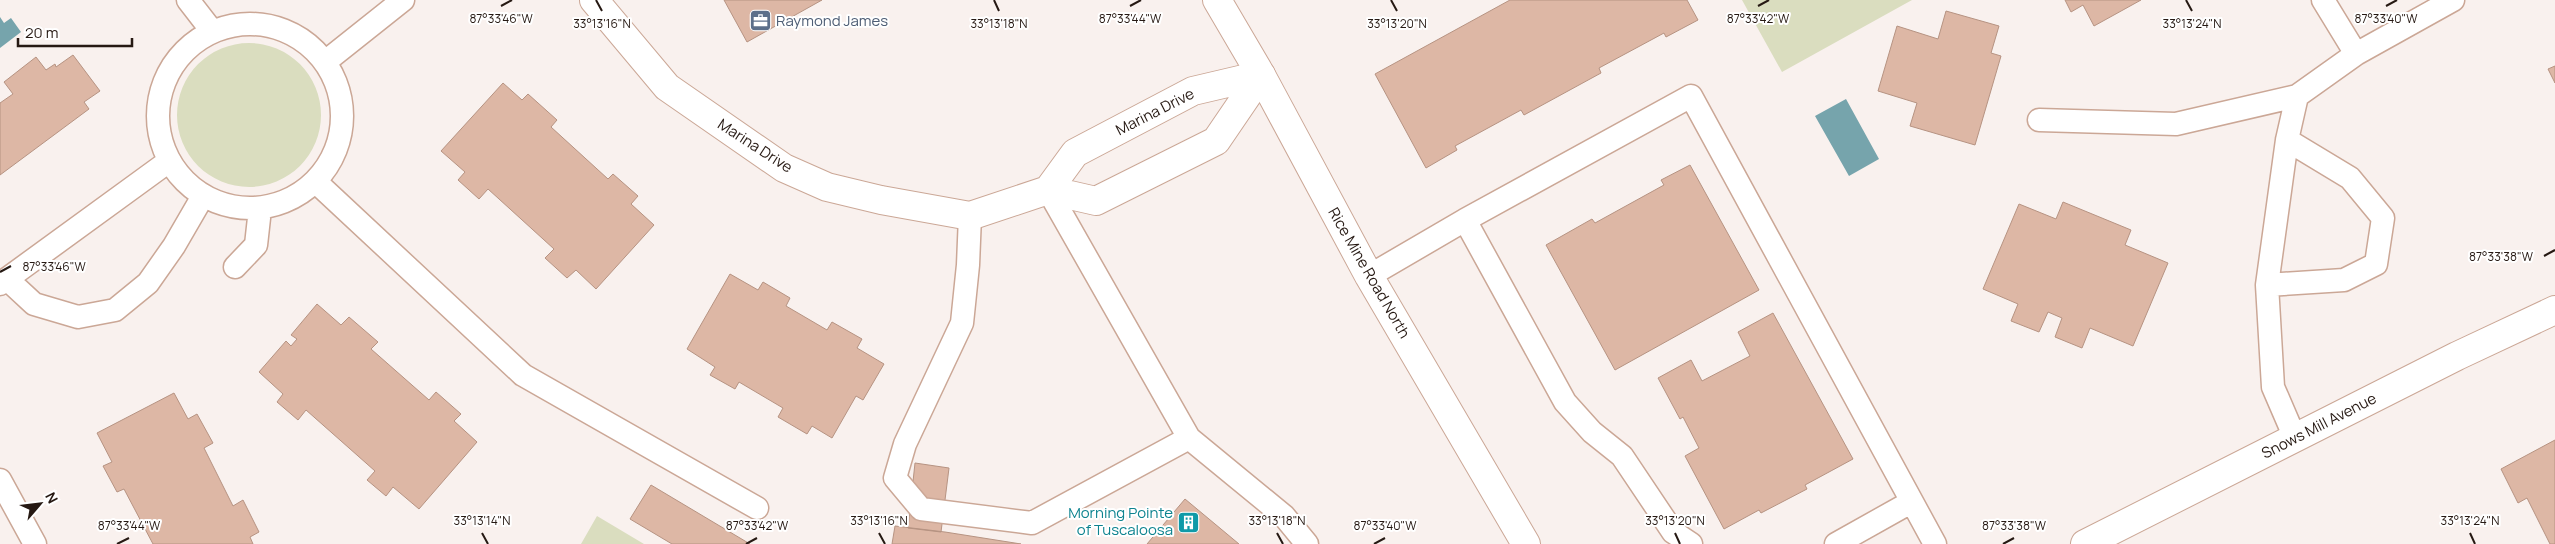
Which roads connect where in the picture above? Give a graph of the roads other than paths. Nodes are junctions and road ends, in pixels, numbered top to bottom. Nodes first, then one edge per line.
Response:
1 (188, 0) edge
2 (403, 0) edge
3 (594, 0) edge
4 (1217, 0) edge
5 (2323, 0) edge
6 (2453, 0) edge
7 (212, 31) junction
8 (2356, 54) junction
9 (325, 62) junction
10 (1261, 75) junction
11 (2296, 96) junction
12 (2039, 120) dead end
13 (2287, 140) junction
14 (169, 161) junction
15 (316, 182) junction
16 (1048, 190) junction
17 (203, 196) junction
18 (260, 209) junction
19 (970, 216) junction
20 (1465, 220) junction
21 (235, 267) dead end
22 (1369, 276) junction
23 (3, 282) edge
24 (2266, 285) junction
25 (2555, 310) edge
26 (1189, 438) junction
27 (2295, 438) junction
28 (0, 480) edge
29 (1911, 502) junction
30 (757, 508) dead end
31 (35, 544) edge
32 (1307, 544) edge
33 (1526, 544) edge
34 (1691, 544) edge
35 (1836, 544) edge
36 (1935, 544) edge
37 (2085, 544) edge

1 - 7 lane
2 - 9 lane
3 - 19 main road, Marina Drive
4 - 10 main road, Rice Mine Road North
5 - 8 lane
6 - 8 lane
7 - 9 lane
7 - 14 lane
8 - 11 lane
9 - 15 lane
10 - 16 main road, Marina Drive
10 - 16 main road
10 - 22 main road, Rice Mine Road North
11 - 12 lane
11 - 13 lane
13 - 24 lane
13 - 24 lane
14 - 17 lane
14 - 23 lane
15 - 18 lane
15 - 30 lane
16 - 19 main road, Marina Drive
16 - 26 lane
17 - 18 lane
17 - 23 lane
18 - 21 lane
19 - 26 lane
20 - 22 lane
20 - 29 lane
20 - 34 lane
22 - 33 main road, Rice Mine Road North
24 - 27 lane
25 - 27 main road, Snows Mill Avenue
26 - 32 lane
27 - 37 main road, Snows Mill Avenue
28 - 31 lane
29 - 35 lane
29 - 36 lane

